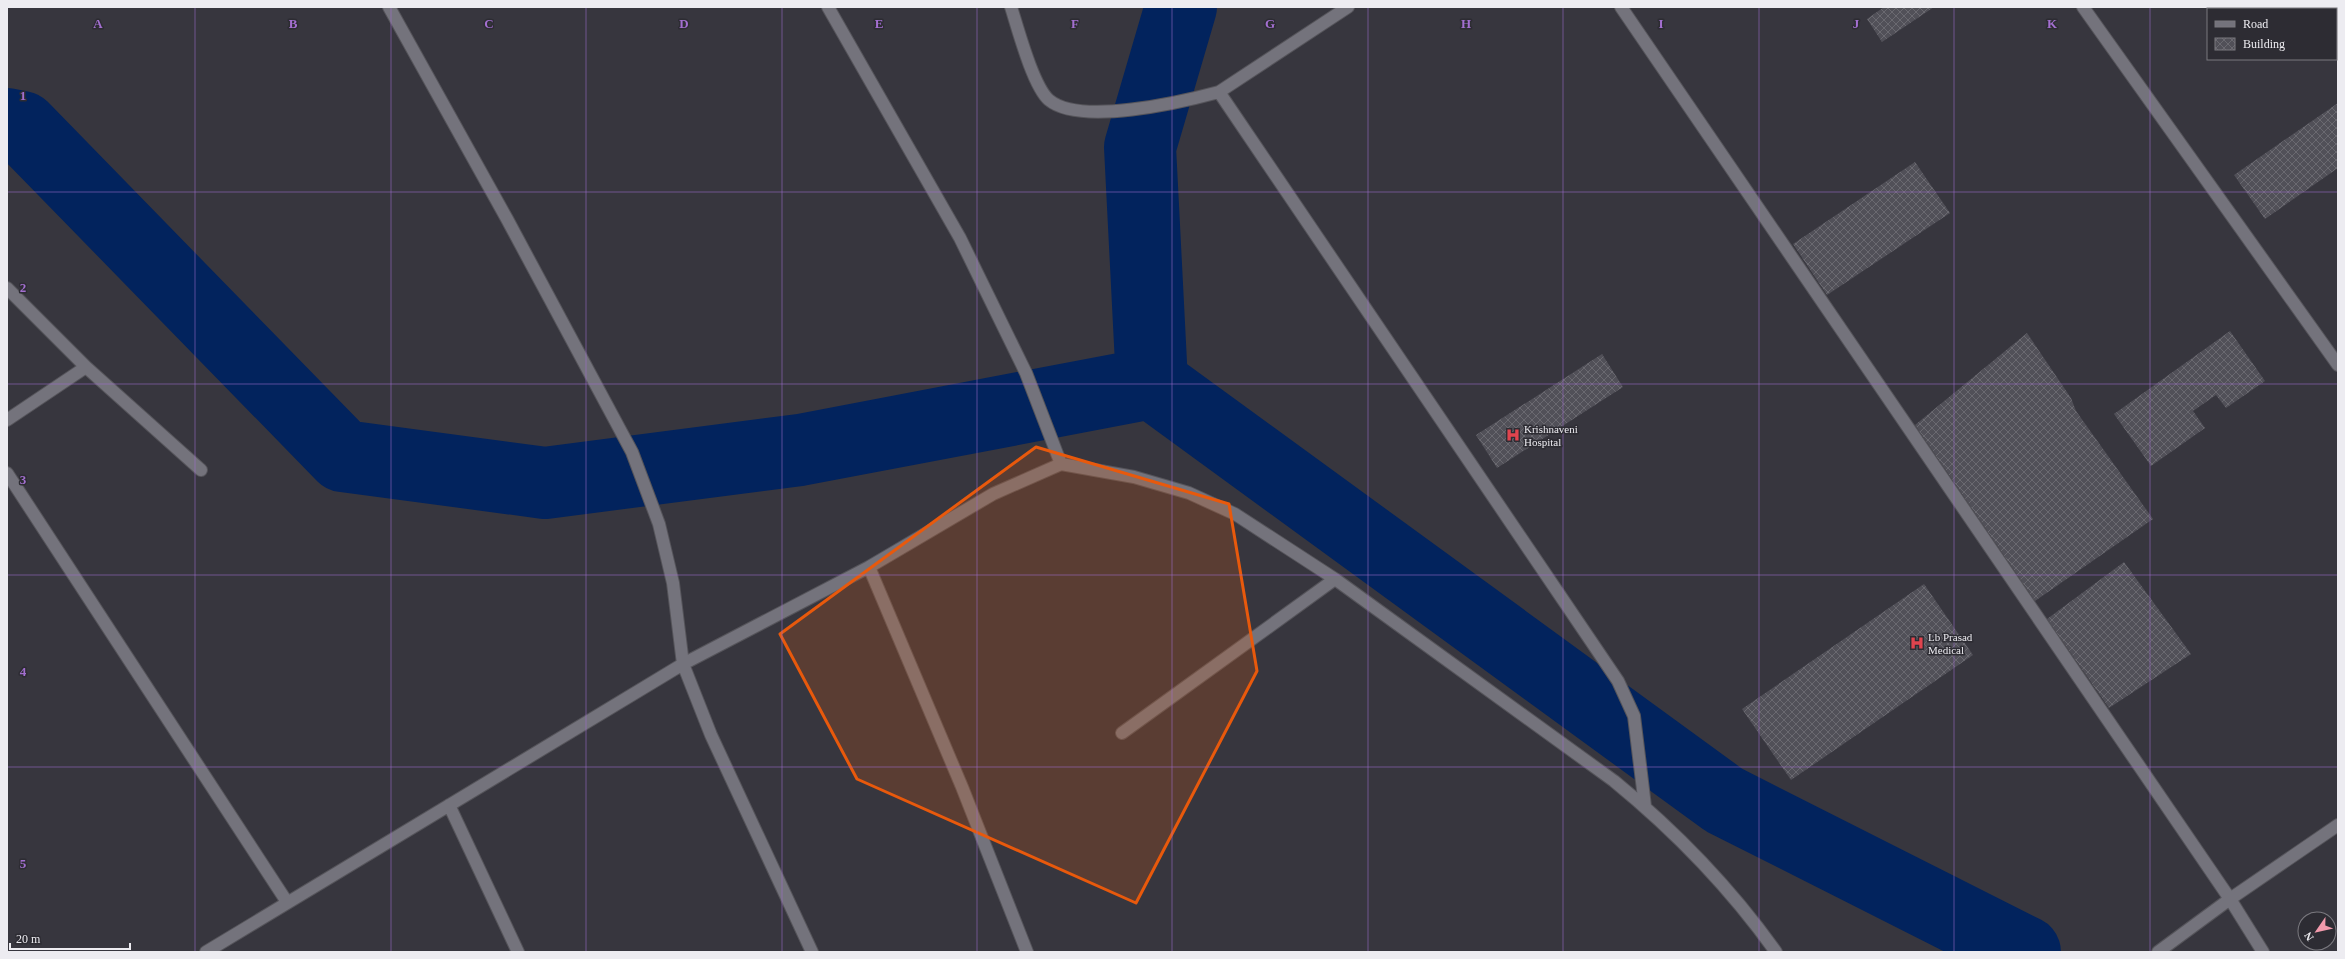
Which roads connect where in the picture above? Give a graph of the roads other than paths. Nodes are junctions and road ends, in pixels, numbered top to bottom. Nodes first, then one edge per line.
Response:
1 (389, 7) edge
2 (828, 7) edge
3 (1011, 7) edge
4 (1348, 7) edge
5 (1620, 7) edge
6 (2083, 7) edge
7 (1219, 92) junction
8 (7, 288) edge
9 (2338, 365) edge
10 (86, 367) junction
11 (7, 420) edge
12 (1060, 464) junction
13 (201, 470) dead end
14 (7, 473) edge
15 (869, 567) junction
16 (1335, 579) junction
17 (683, 664) junction
18 (1122, 733) dead end
19 (450, 805) junction
20 (1645, 806) junction
21 (2338, 825) edge
22 (2230, 900) junction
23 (287, 902) junction
24 (206, 952) edge
25 (518, 952) edge
26 (812, 952) edge
27 (1027, 952) edge
28 (1776, 952) edge
29 (2158, 952) edge
30 (2263, 952) edge

1 - 17 street
2 - 12 street
3 - 7 street
4 - 7 street
5 - 22 street
6 - 9 street
7 - 20 street
8 - 10 street
10 - 11 street
10 - 13 street
12 - 15 street
12 - 16 street
14 - 23 street
15 - 17 street
15 - 27 street
16 - 18 street
16 - 20 street
17 - 19 street
17 - 26 street
19 - 23 street
19 - 25 street
20 - 28 street
21 - 22 street
22 - 29 street
22 - 30 street
23 - 24 street

